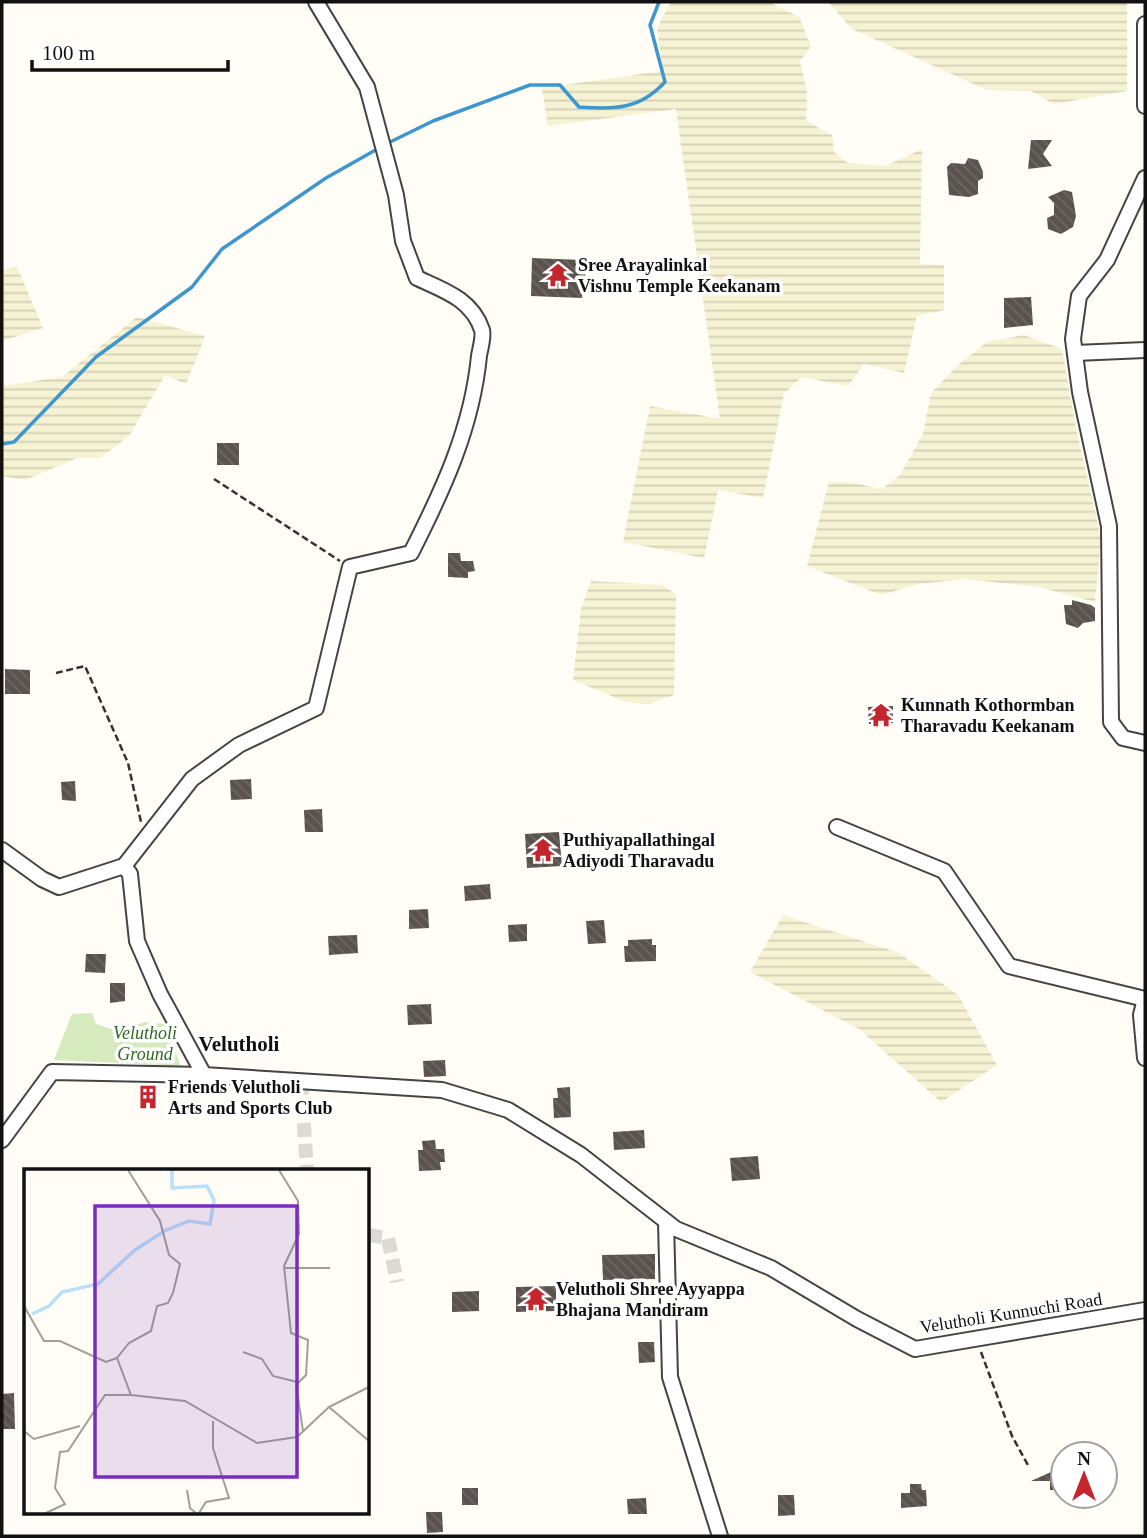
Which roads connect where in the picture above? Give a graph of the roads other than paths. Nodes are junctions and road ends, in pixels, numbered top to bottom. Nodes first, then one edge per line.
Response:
1 (316, 2) edge
2 (1145, 24) edge
3 (1145, 106) edge
4 (1145, 178) edge
5 (1145, 350) edge
6 (1075, 353) junction
7 (1145, 743) edge
8 (837, 827) dead end
9 (2, 850) edge
10 (124, 866) junction
11 (1145, 999) edge
12 (1145, 1058) edge
13 (204, 1075) junction
14 (2, 1140) edge
15 (666, 1222) junction
16 (1145, 1310) edge
17 (720, 1536) edge

1 - 10 street
2 - 3 street
4 - 6 street
5 - 6 street
6 - 7 street
8 - 11 street
9 - 10 street
10 - 13 street
11 - 12 street
13 - 14 street, Velutholi Kunnuchi Road
13 - 15 street, Velutholi Kunnuchi Road
15 - 16 street, Velutholi Kunnuchi Road
15 - 17 street

